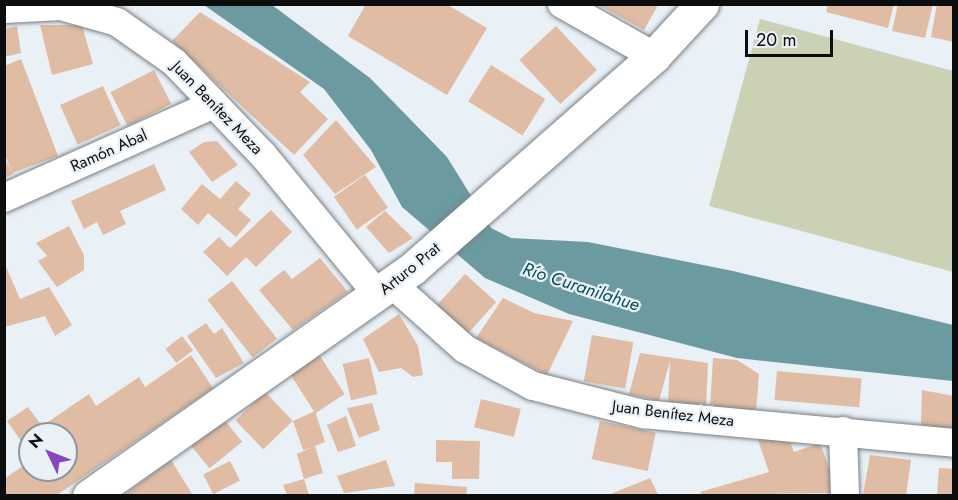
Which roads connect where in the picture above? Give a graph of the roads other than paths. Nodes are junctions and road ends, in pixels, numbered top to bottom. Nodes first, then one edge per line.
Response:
1 (562, 4) edge
2 (702, 4) edge
3 (4, 9) edge
4 (654, 56) junction
5 (214, 104) junction
6 (4, 198) edge
7 (394, 282) junction
8 (843, 431) junction
9 (954, 443) edge
10 (89, 495) edge
11 (845, 495) edge

1 - 4 street
2 - 4 street, Arturo Prat
3 - 5 street, Juan Benítez Meza
4 - 7 street, Arturo Prat
5 - 6 street, Ramón Abal
5 - 7 street, Juan Benítez Meza
7 - 8 street, Juan Benítez Meza
7 - 10 street, Arturo Prat
8 - 9 street, Juan Benítez Meza
8 - 11 street

